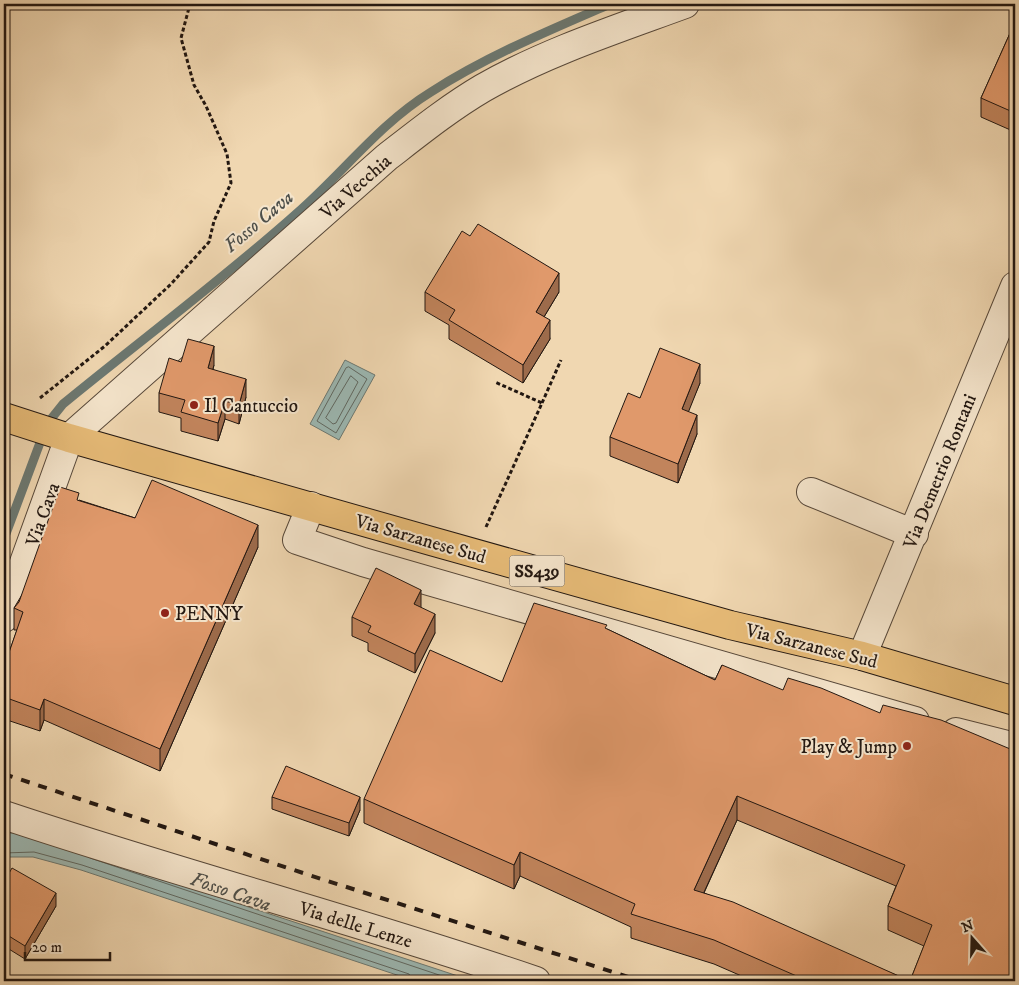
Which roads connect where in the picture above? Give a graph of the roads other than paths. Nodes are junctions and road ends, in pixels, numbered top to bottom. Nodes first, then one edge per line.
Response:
1 (685, 4) edge
2 (1015, 286) edge
3 (18, 422) edge
4 (65, 436) junction
5 (811, 492) dead end
6 (311, 506) junction
7 (914, 534) junction
8 (4, 618) edge
9 (862, 656) junction
10 (1015, 701) edge
11 (1015, 747) edge
12 (4, 815) edge
13 (536, 981) edge

1 - 4 street, Via Vecchia
2 - 7 street, Via Demetrio Rontani
3 - 4 main road, SS439
4 - 6 main road, Via Sarzanese Sud / SS439
4 - 8 street, Via Cava
5 - 7 street
6 - 9 main road, Via Sarzanese Sud / SS439
6 - 11 street
7 - 9 street, Via Demetrio Rontani
9 - 10 main road, Via Sarzanese Sud / SS439
12 - 13 street, Via delle Lenze

